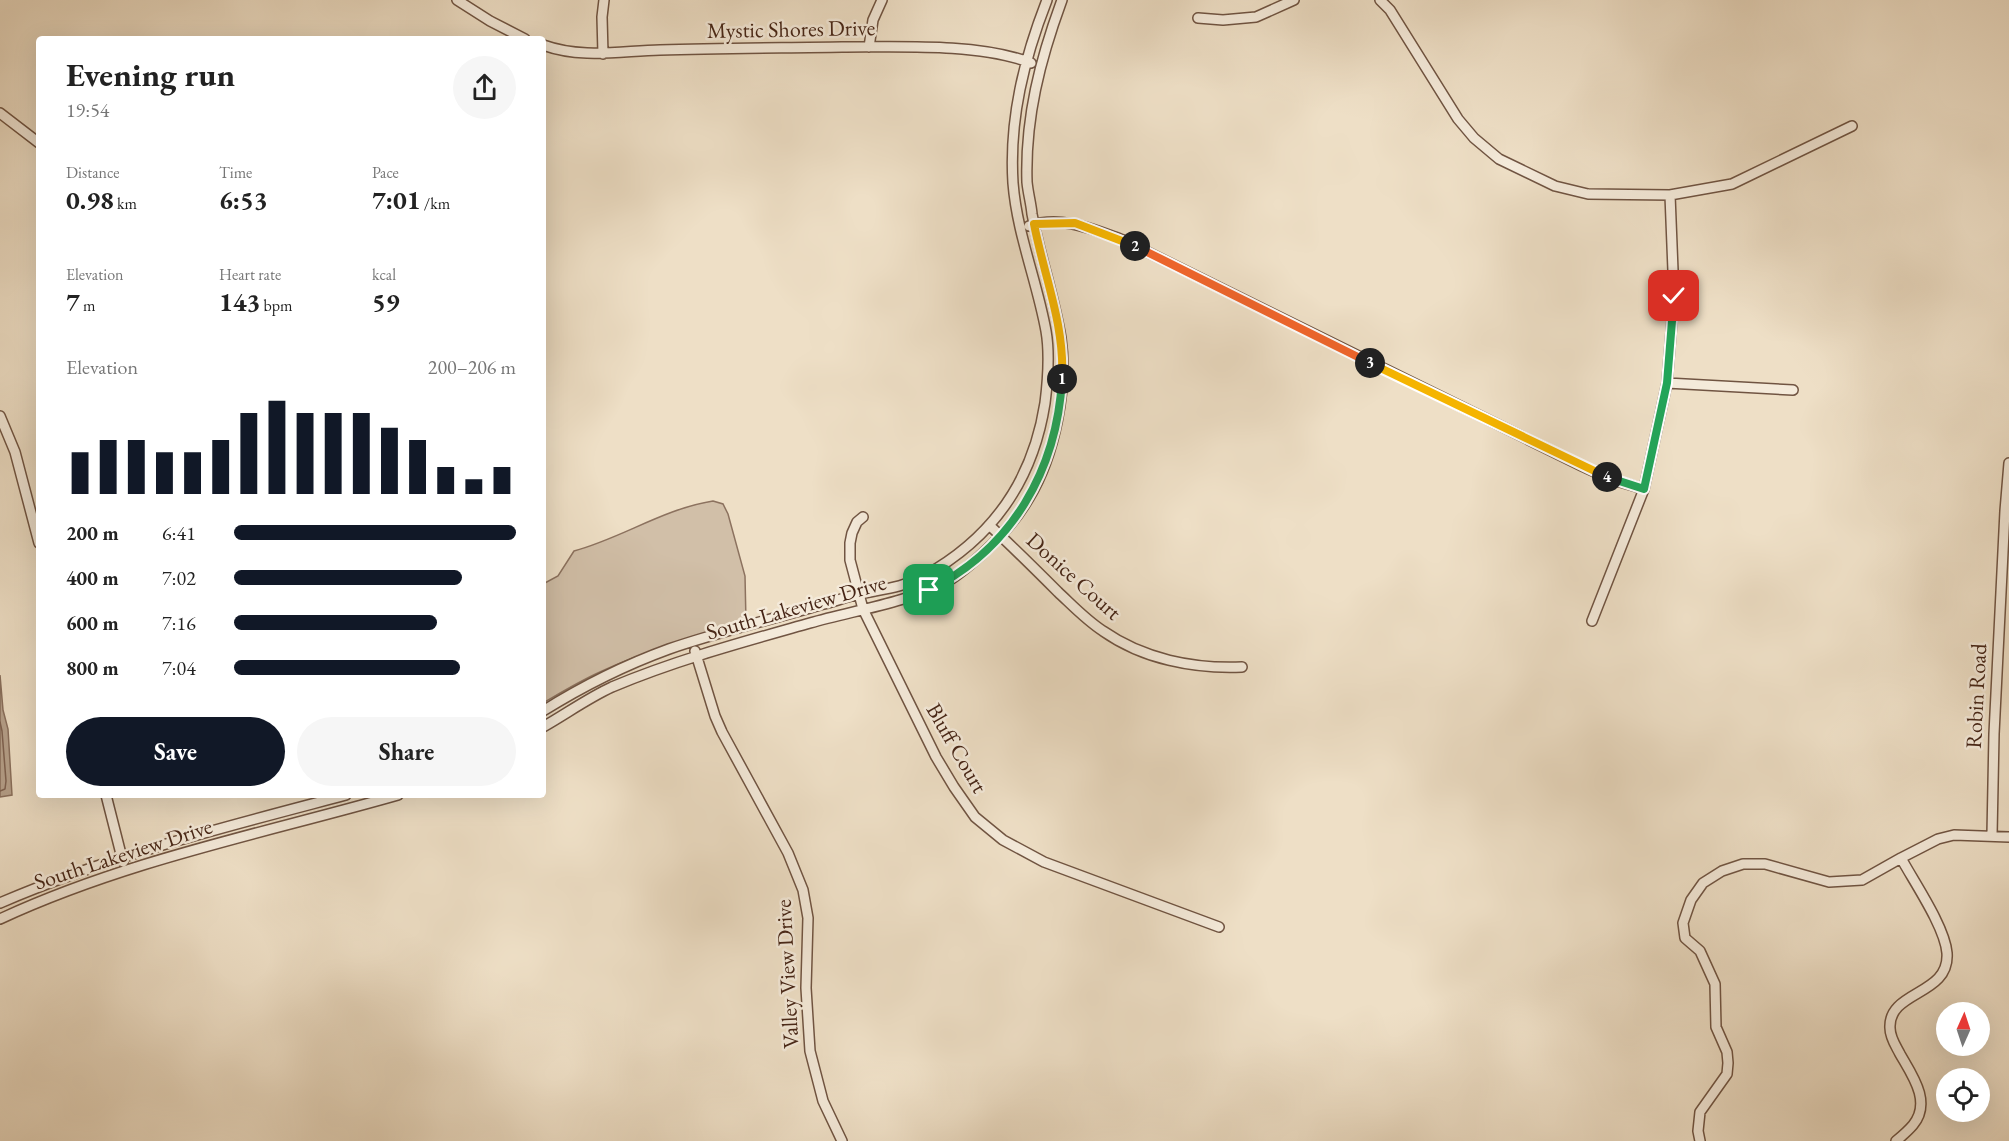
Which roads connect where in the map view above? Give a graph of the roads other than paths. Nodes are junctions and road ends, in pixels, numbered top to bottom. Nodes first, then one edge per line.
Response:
1 (457, 0) edge
2 (604, 0) edge
3 (882, 0) edge
4 (1047, 0) edge
5 (1062, 0) edge
6 (1294, 0) edge
7 (1380, 0) edge
8 (1197, 18) dead end
9 (519, 36) edge
10 (546, 46) edge
11 (869, 47) junction
12 (603, 54) junction
13 (1026, 60) junction
14 (1039, 66) junction
15 (0, 113) edge
16 (1852, 126) dead end
17 (36, 141) edge
18 (1670, 195) junction
19 (1034, 224) junction
20 (1021, 229) junction
21 (1667, 383) junction
22 (1792, 390) dead end
23 (0, 416) edge
24 (2009, 463) edge
25 (1644, 489) junction
26 (864, 517) dead end
27 (989, 525) junction
28 (36, 532) edge
29 (1001, 536) junction
30 (860, 594) junction
31 (863, 609) junction
32 (1592, 621) dead end
33 (693, 643) junction
34 (697, 656) junction
35 (1242, 668) dead end
36 (546, 709) edge
37 (546, 725) edge
38 (107, 798) edge
39 (335, 798) edge
40 (376, 798) edge
41 (365, 799) edge
42 (1992, 835) junction
43 (2009, 837) edge
44 (122, 858) junction
45 (1901, 858) junction
46 (126, 870) junction
47 (0, 903) edge
48 (0, 919) edge
49 (1219, 927) dead end
50 (843, 1141) edge
51 (1700, 1141) edge
52 (1896, 1141) edge

1 - 9 street
2 - 12 street
3 - 11 street
4 - 13 street, South Lakeview Drive
5 - 14 street, South Lakeview Drive
6 - 8 street
7 - 18 street
10 - 12 street, Mystic Shores Drive
11 - 12 street, Mystic Shores Drive
11 - 13 street, Mystic Shores Drive
13 - 14 street, Mystic Shores Drive
13 - 20 street, South Lakeview Drive
14 - 19 street, South Lakeview Drive
15 - 17 street
16 - 18 street
18 - 21 street
19 - 20 street
19 - 25 street
19 - 29 street, South Lakeview Drive
20 - 27 street, South Lakeview Drive
21 - 22 street
21 - 25 street
23 - 28 street
24 - 42 street, Robin Road
25 - 32 street
26 - 30 street, Bluff Court
27 - 29 street, Donice Court
27 - 30 street, South Lakeview Drive
29 - 31 street, South Lakeview Drive
29 - 35 street, Donice Court
30 - 31 street, Bluff Court
30 - 33 street, South Lakeview Drive
31 - 34 street, South Lakeview Drive
31 - 49 street, Bluff Court
33 - 34 street, Valley View Drive
33 - 36 street, South Lakeview Drive
34 - 37 street, South Lakeview Drive
34 - 50 street, Valley View Drive
38 - 44 street
39 - 44 street, South Lakeview Drive
40 - 41 street, South Lakeview Drive
41 - 46 street, South Lakeview Drive
42 - 43 street
42 - 45 street
44 - 46 street
44 - 47 street, South Lakeview Drive
45 - 51 street
45 - 52 street
46 - 48 street, South Lakeview Drive

